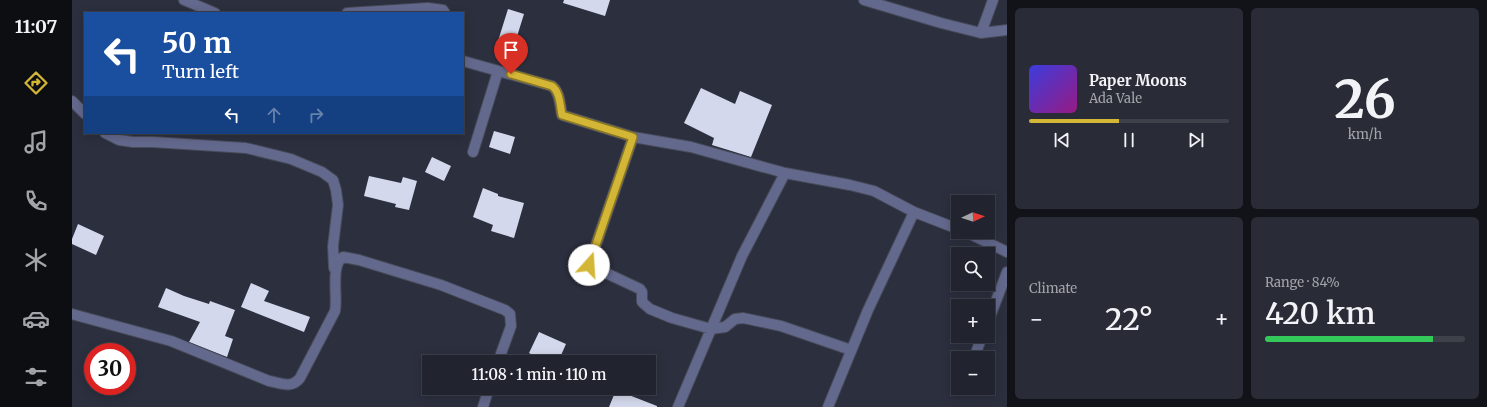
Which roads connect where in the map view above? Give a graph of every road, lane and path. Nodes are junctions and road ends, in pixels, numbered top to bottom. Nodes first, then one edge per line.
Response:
1 (184, 0) edge
2 (864, 0) edge
3 (993, 0) edge
4 (213, 12) edge
5 (363, 12) edge
6 (444, 12) edge
7 (1007, 30) edge
8 (981, 33) junction
9 (464, 61) edge
10 (498, 71) junction
11 (72, 101) edge
12 (84, 113) edge
13 (107, 134) edge
14 (633, 137) junction
15 (473, 152) dead end
16 (785, 173) junction
17 (914, 212) junction
18 (951, 226) edge
19 (980, 239) edge
20 (1007, 252) edge
21 (1007, 272) edge
22 (335, 277) junction
23 (995, 304) edge
24 (72, 314) edge
25 (711, 329) junction
26 (852, 350) junction
27 (501, 355) edge
28 (487, 395) edge
29 (483, 407) edge
30 (678, 407) edge
31 (828, 407) edge

1 - 4 street
2 - 8 street
3 - 8 street
5 - 6 street
7 - 8 street
9 - 10 street
10 - 14 street
10 - 15 street
11 - 12 street
13 - 22 street
14 - 16 street
14 - 25 street
16 - 17 street
16 - 25 street
17 - 18 street
17 - 26 street
19 - 20 street
21 - 23 street
22 - 24 street
22 - 27 street
25 - 26 street
25 - 30 street
26 - 31 street
28 - 29 street

